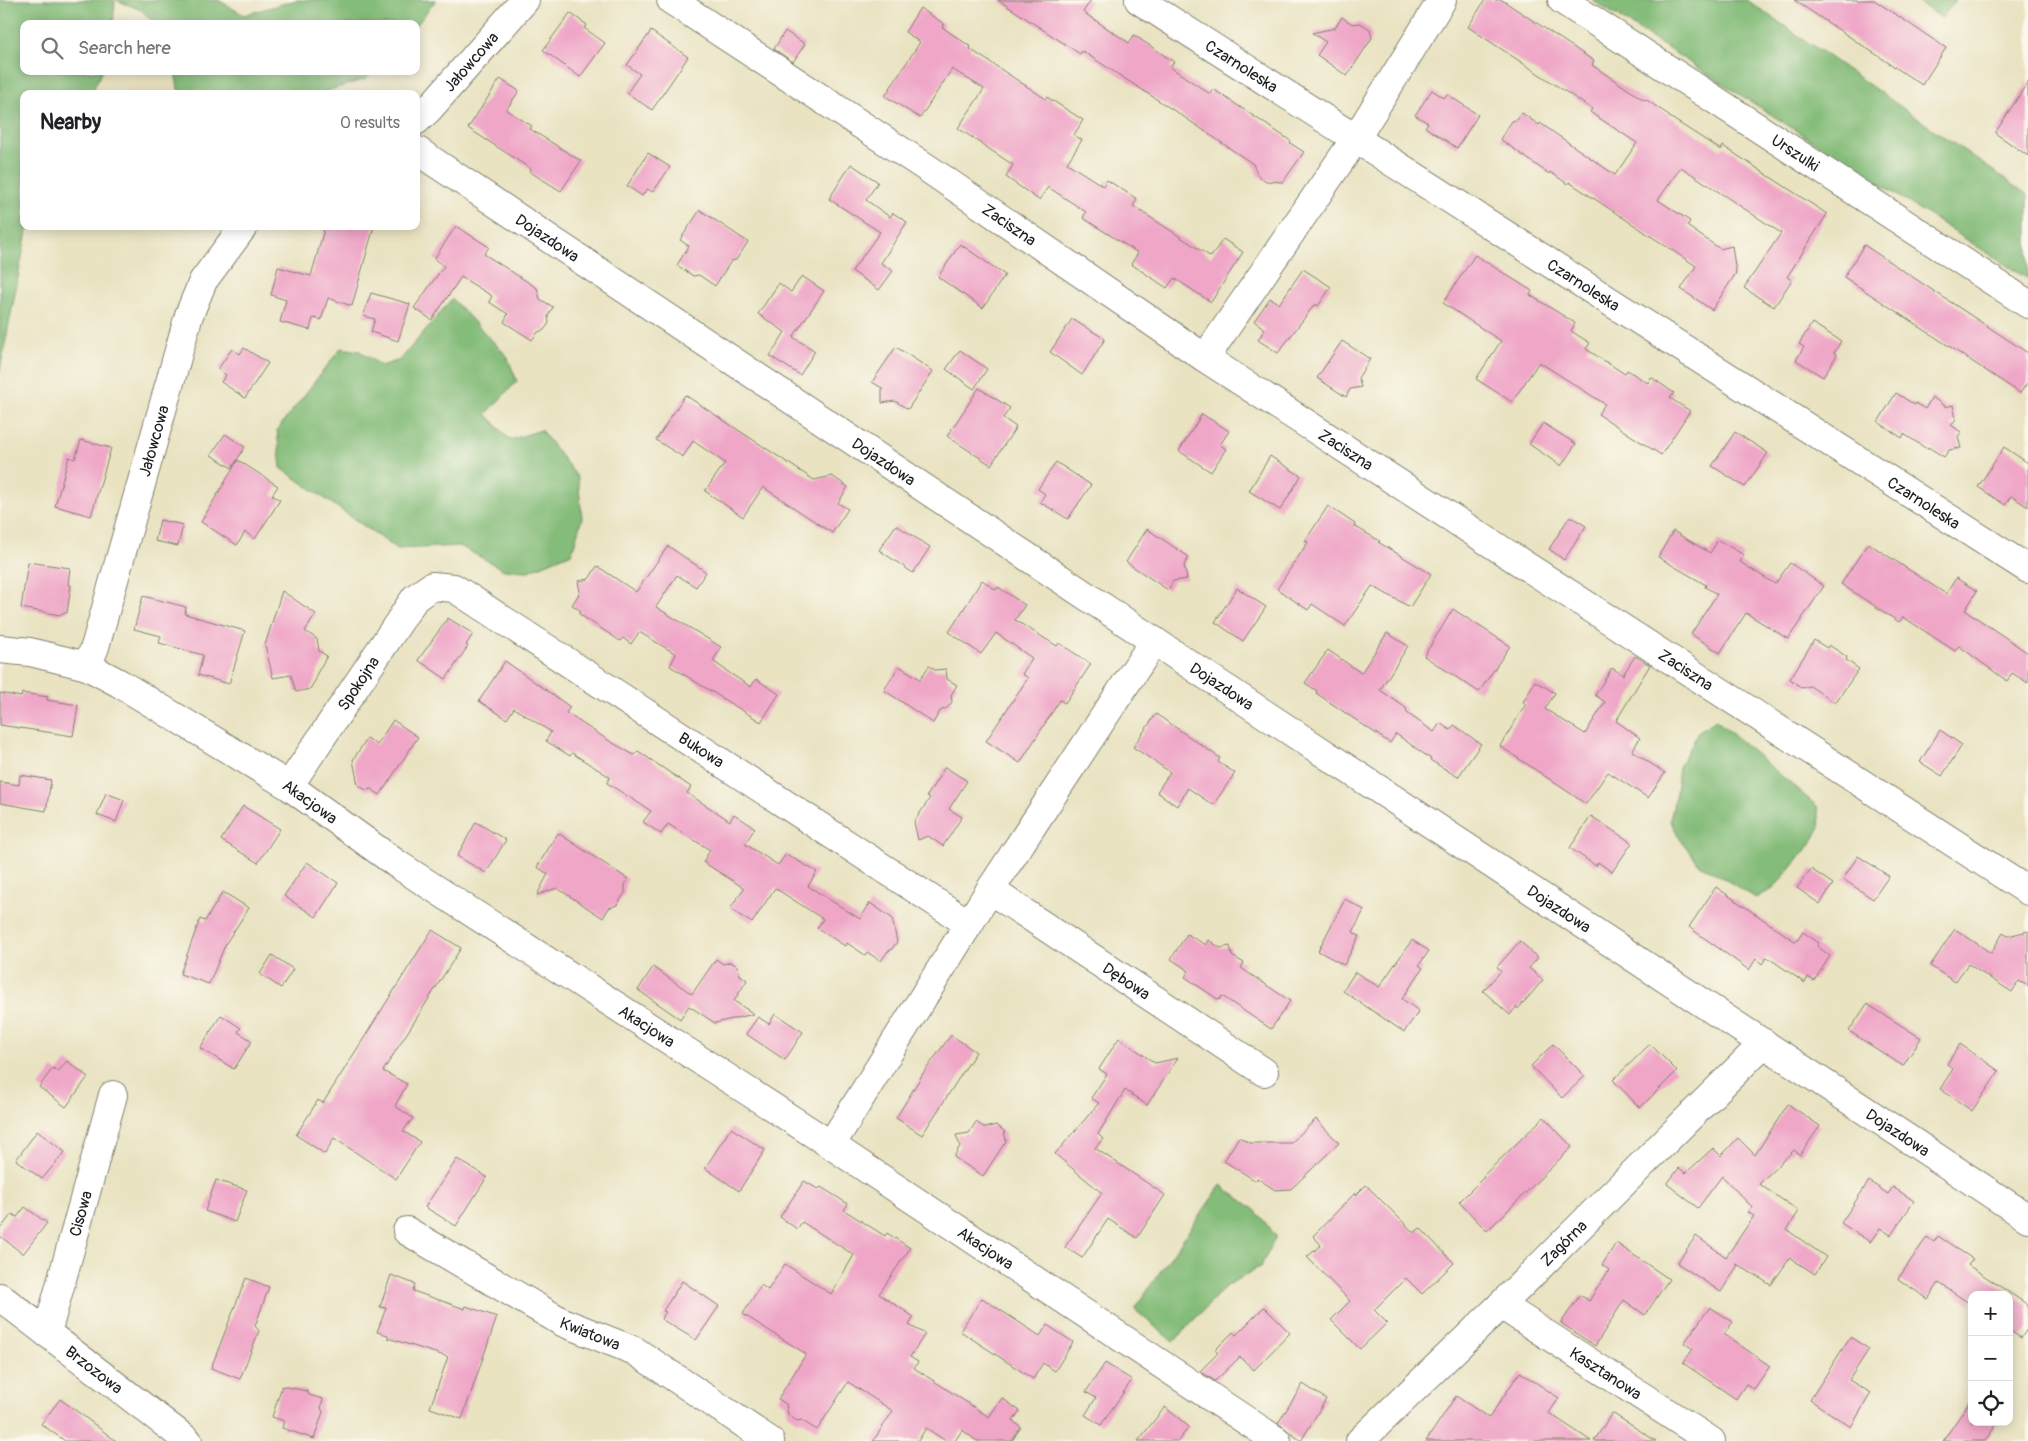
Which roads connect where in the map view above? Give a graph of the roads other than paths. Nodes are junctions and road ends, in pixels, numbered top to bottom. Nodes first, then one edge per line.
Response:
1 (526, 0) edge
2 (671, 0) edge
3 (1139, 0) edge
4 (1442, 0) edge
5 (1562, 0) edge
6 (420, 117) edge
7 (1356, 138) junction
8 (420, 153) edge
9 (241, 230) edge
10 (2028, 304) edge
11 (1205, 358) junction
12 (2028, 569) edge
13 (432, 586) joint
14 (1154, 641) junction
15 (0, 649) edge
16 (87, 666) junction
17 (289, 786) junction
18 (990, 890) junction
19 (2028, 891) edge
20 (969, 924) junction
21 (1764, 1043) junction
22 (1264, 1072) dead end
23 (113, 1095) dead end
24 (831, 1145) junction
25 (2028, 1218) edge
26 (407, 1231) dead end
27 (0, 1297) edge
28 (1501, 1305) junction
29 (47, 1333) junction
30 (188, 1441) edge
31 (770, 1441) edge
32 (1277, 1441) edge
33 (1360, 1441) edge
34 (1711, 1441) edge

1 - 6 street, Jałowcowa
2 - 11 street, Zaciszna
3 - 7 street, Czarnoleska
4 - 7 street
5 - 10 street, Urszulki
7 - 11 street
7 - 12 street, Czarnoleska
8 - 14 street, Dojazdowa
9 - 16 street, Jałowcowa
11 - 19 street, Zaciszna
13 - 17 street, Spokojna
13 - 20 street, Bukowa
14 - 18 street
14 - 21 street, Dojazdowa
15 - 16 street, Akacjowa
16 - 17 street, Akacjowa
17 - 24 street, Akacjowa
18 - 20 street
18 - 22 street, Dębowa
20 - 24 street
21 - 25 street, Dojazdowa
21 - 28 street, Zagórna
23 - 29 street, Cisowa
24 - 32 street, Akacjowa
26 - 31 street, Kwiatowa
27 - 29 street, Brzozowa
28 - 33 street, Zagórna
28 - 34 street, Kasztanowa
29 - 30 street, Brzozowa

